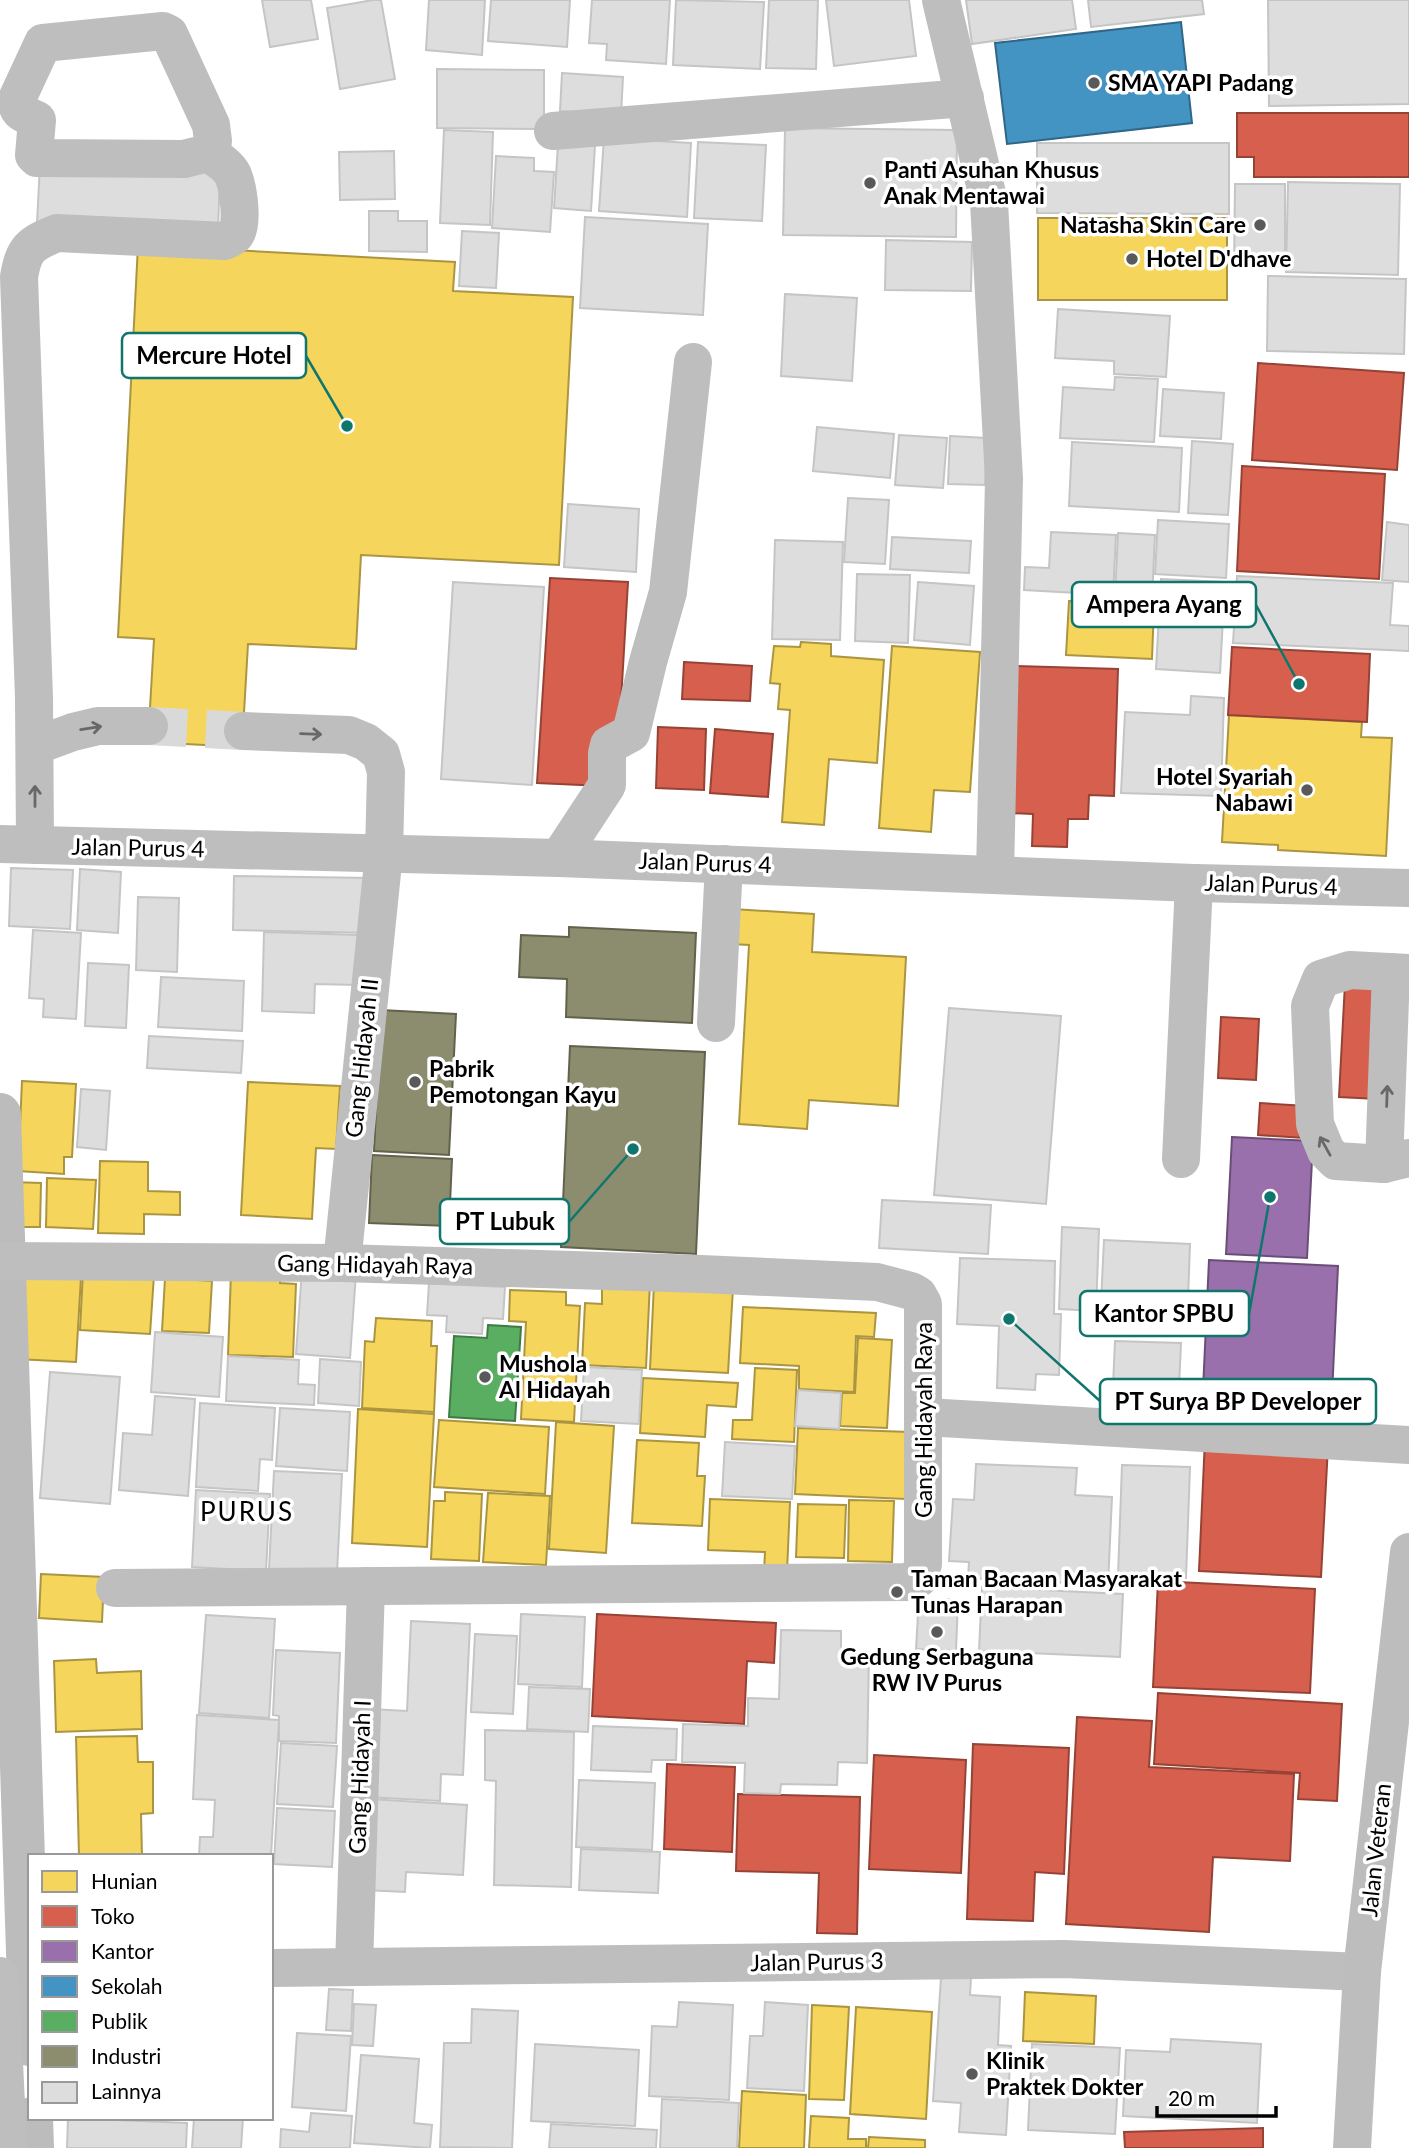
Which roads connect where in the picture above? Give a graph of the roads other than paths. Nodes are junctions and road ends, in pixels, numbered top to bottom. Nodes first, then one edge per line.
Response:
1 (941, 0) edge
2 (965, 98) junction
3 (553, 131) dead end
4 (208, 153) junction
5 (692, 362) dead end
6 (149, 726) tunnel mouth
7 (243, 731) tunnel mouth
8 (35, 746) junction
9 (20, 845) edge
10 (384, 853) junction
11 (559, 858) junction
12 (724, 864) junction
13 (995, 873) junction
14 (1194, 883) junction
15 (1409, 888) edge
16 (1400, 973) edge
17 (716, 1023) dead end
18 (1181, 1159) dead end
19 (1396, 1161) edge
20 (15, 1261) edge
21 (342, 1263) junction
22 (925, 1417) junction
23 (1409, 1446) edge
24 (1409, 1552) edge
25 (366, 1586) junction
26 (115, 1588) dead end
27 (354, 1967) junction
28 (273, 1968) edge
29 (1362, 1972) junction
30 (10, 1973) edge
31 (8, 2148) edge
32 (1352, 2148) edge

1 - 2 street
2 - 3 street
2 - 13 street
4 - 4 street
4 - 8 street
5 - 11 street
8 -> 6 street
7 -> 10 street, Gang Hidayah II
9 -> 8 street
9 - 10 street, Jalan Purus 4
10 - 11 street, Jalan Purus 4
10 - 21 street, Gang Hidayah II
11 - 12 street, Jalan Purus 4
12 - 13 street, Jalan Purus 4
12 - 17 street
13 - 14 street, Jalan Purus 4
14 - 15 street, Jalan Purus 4
14 - 18 street
19 -> 16 street
19 -> 16 street
20 - 21 street, Gang Hidayah Raya
21 - 22 street, Gang Hidayah Raya
22 - 23 street
22 - 25 street, Gang Hidayah Raya
24 - 29 main road, Jalan Veteran
25 - 26 street, Gang Hidayah Raya
25 - 27 street, Gang Hidayah I
27 - 28 street, Jalan Purus 3
27 - 29 street, Jalan Purus 3
29 - 32 main road, Jalan Veteran
30 - 31 street

